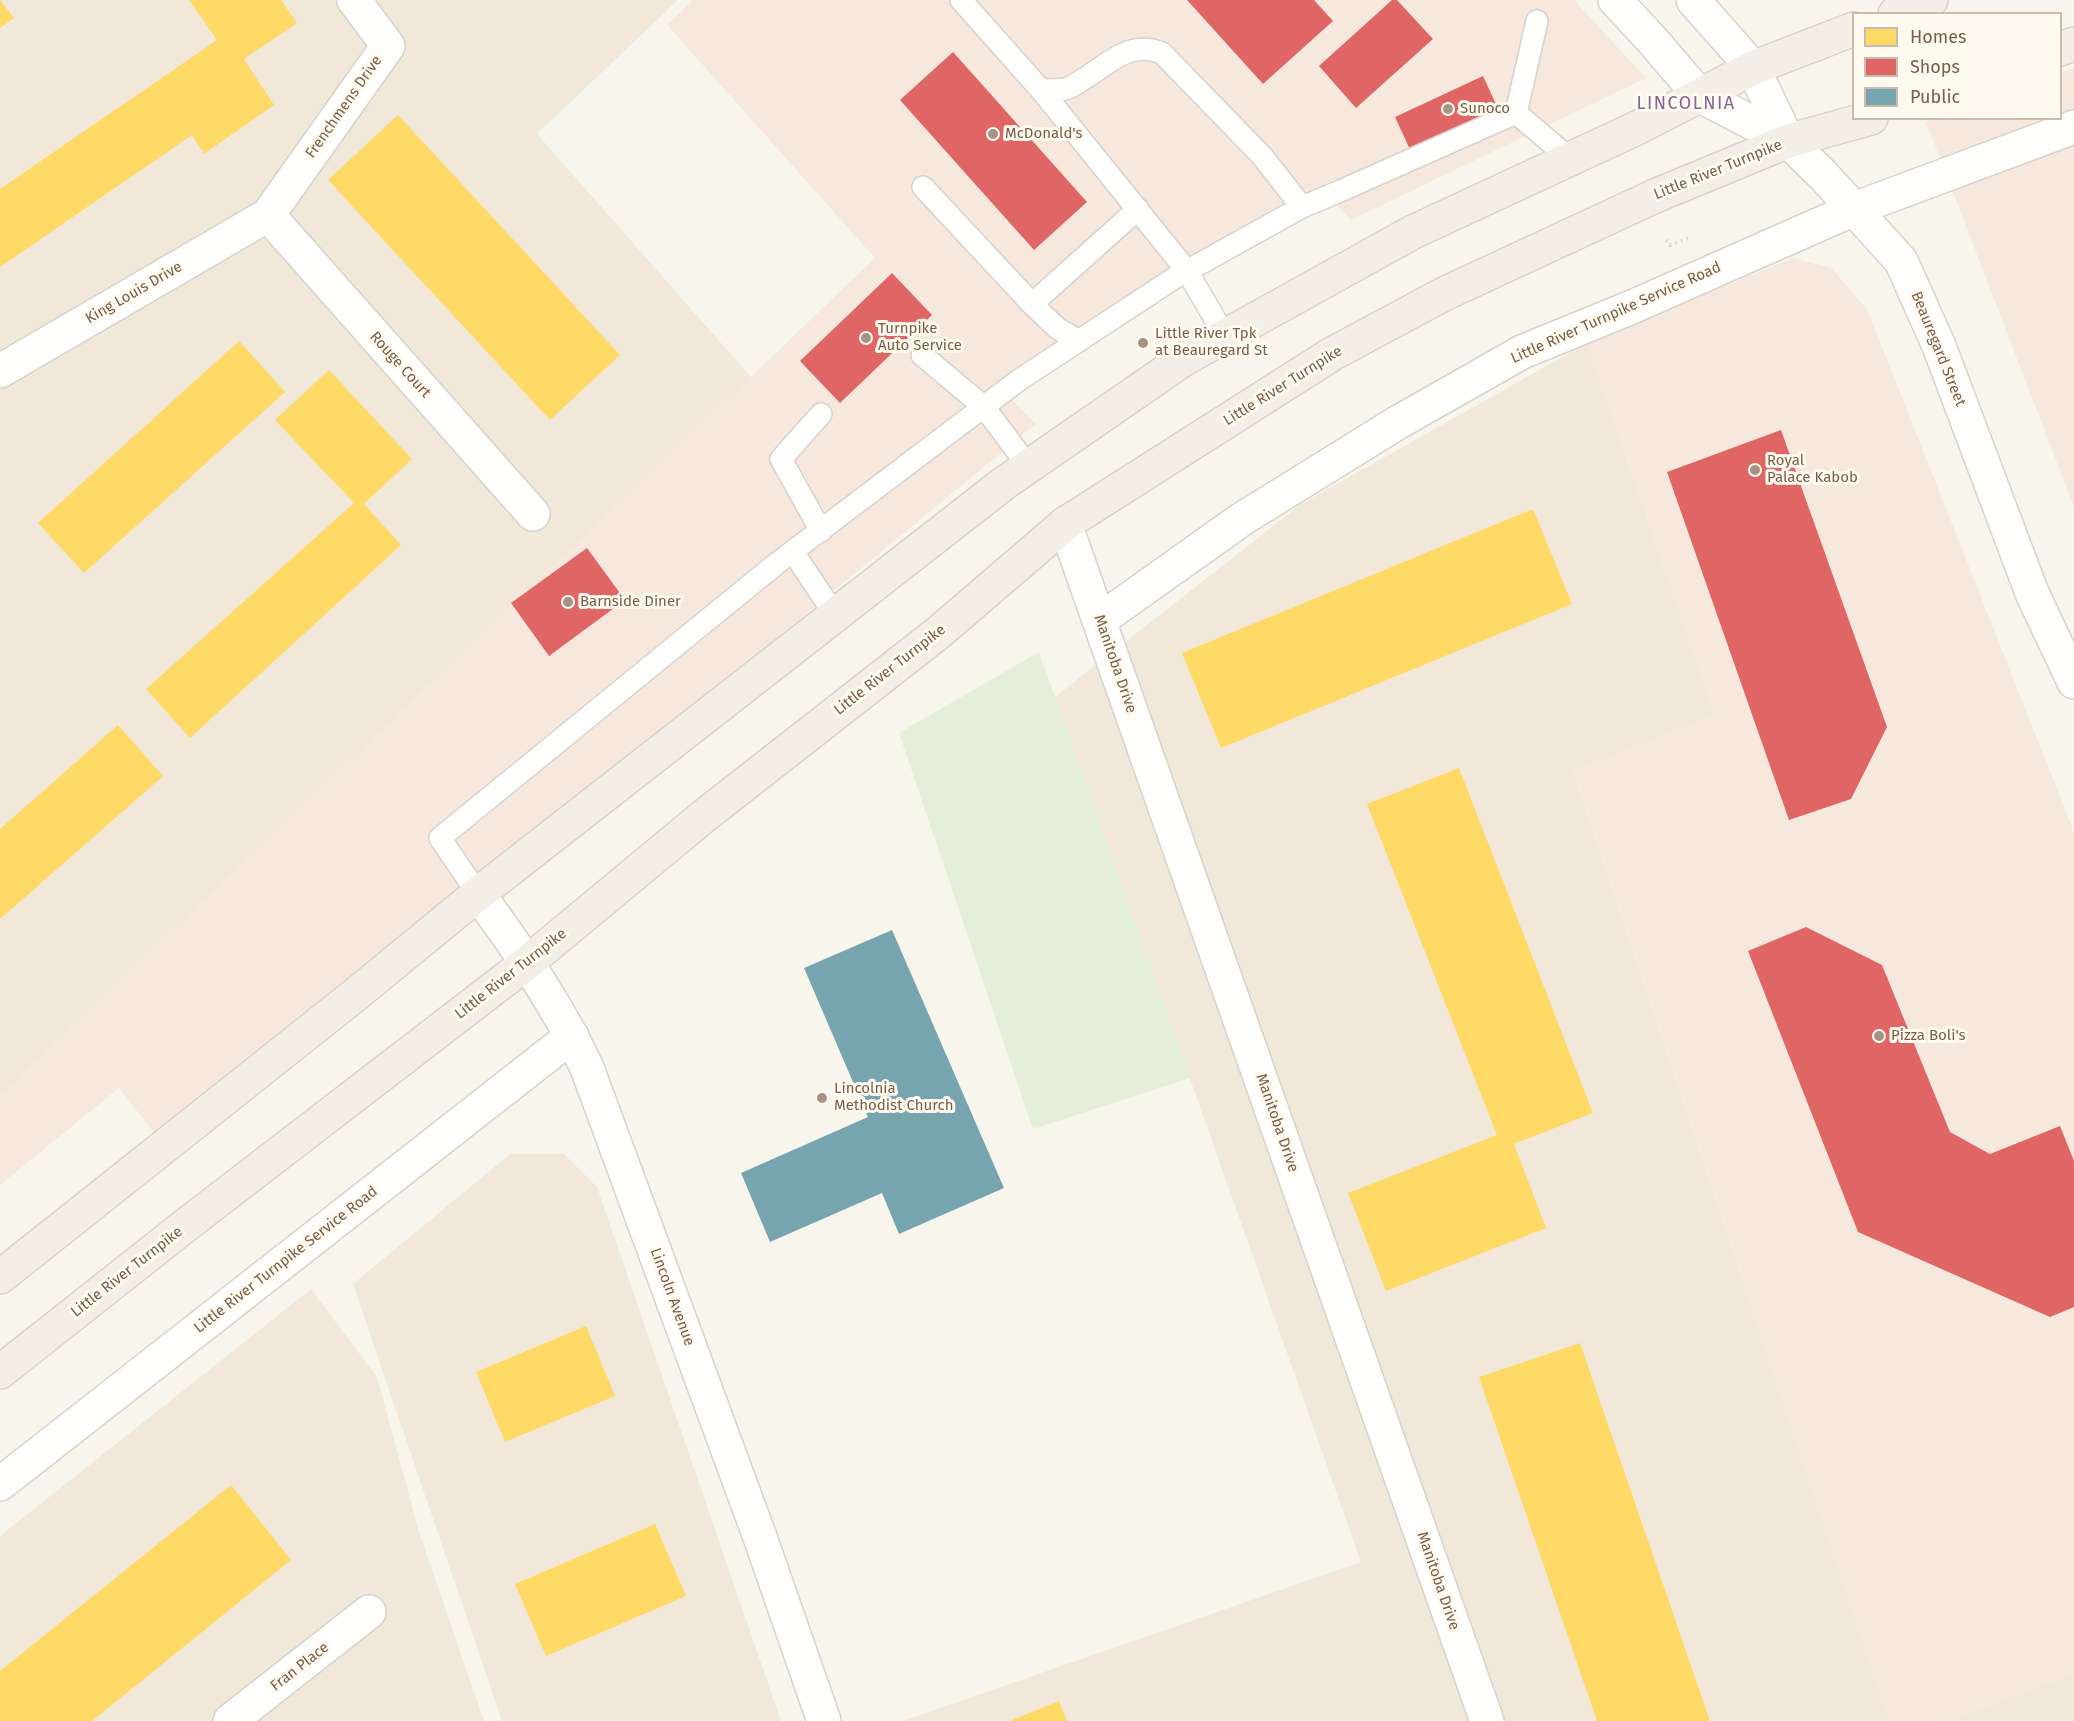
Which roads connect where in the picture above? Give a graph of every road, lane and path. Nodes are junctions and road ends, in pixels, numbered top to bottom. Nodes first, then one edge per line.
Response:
1 (354, 0) edge
2 (961, 0) edge
3 (1615, 0) edge
4 (1693, 0) edge
5 (1931, 0) edge
6 (1901, 12) edge
7 (1537, 21) dead end
8 (1852, 31) edge
9 (1753, 68) junction
10 (1041, 90) junction
11 (1700, 96) junction
12 (1516, 112) junction
13 (1864, 120) edge
14 (2074, 127) edge
15 (1788, 141) junction
16 (1569, 158) junction
17 (923, 187) dead end
18 (1302, 207) junction
19 (1138, 209) junction
20 (1854, 209) junction
21 (268, 215) junction
22 (1187, 271) junction
23 (1032, 304) junction
24 (1225, 336) junction
25 (1078, 341) junction
26 (922, 355) dead end
27 (0, 371) edge
28 (984, 407) junction
29 (821, 414) dead end
30 (1028, 466) junction
31 (533, 514) dead end
32 (1065, 524) junction
33 (821, 531) junction
34 (793, 552) junction
35 (835, 615) junction
36 (1100, 620) junction
37 (2074, 682) edge
38 (478, 894) junction
39 (528, 962) junction
40 (572, 1036) junction
41 (0, 1277) edge
42 (0, 1372) edge
43 (0, 1484) edge
44 (369, 1612) dead end
45 (230, 1721) edge
46 (824, 1721) edge
47 (1487, 1721) edge

1 - 21 street, Frenchmens Drive
2 - 10 lane
3 - 11 street
4 - 9 street
5 - 6 main road
7 - 12 lane
8 - 9 main road
9 - 11 main road
9 - 15 street
10 - 18 lane
10 - 19 lane
11 - 15 street, Beauregard Street
11 - 16 main road
12 - 16 lane
12 - 18 lane
13 - 15 main road, Little River Turnpike
14 - 20 street, Little River Turnpike Service Road
15 - 20 street, Beauregard Street
15 - 32 main road, Little River Turnpike
16 - 24 main road
17 - 23 lane
18 - 22 lane
19 - 22 lane
19 - 23 lane
20 - 36 street, Little River Turnpike Service Road
20 - 37 street, Beauregard Street
21 - 27 street, King Louis Drive
21 - 31 street, Rouge Court
22 - 24 lane
22 - 25 lane
23 - 25 lane
24 - 30 main road
25 - 28 lane
26 - 28 lane
28 - 30 lane
28 - 33 lane
29 - 33 lane
30 - 35 main road
32 - 36 street, Manitoba Drive
32 - 39 main road, Little River Turnpike
33 - 34 lane
34 - 35 lane
34 - 38 lane
35 - 38 main road
36 - 47 street, Manitoba Drive
38 - 39 street, Lincoln Avenue
38 - 41 main road
39 - 40 street, Lincoln Avenue
39 - 42 main road, Little River Turnpike
40 - 43 street, Little River Turnpike Service Road
40 - 46 street, Lincoln Avenue
44 - 45 street, Fran Place

